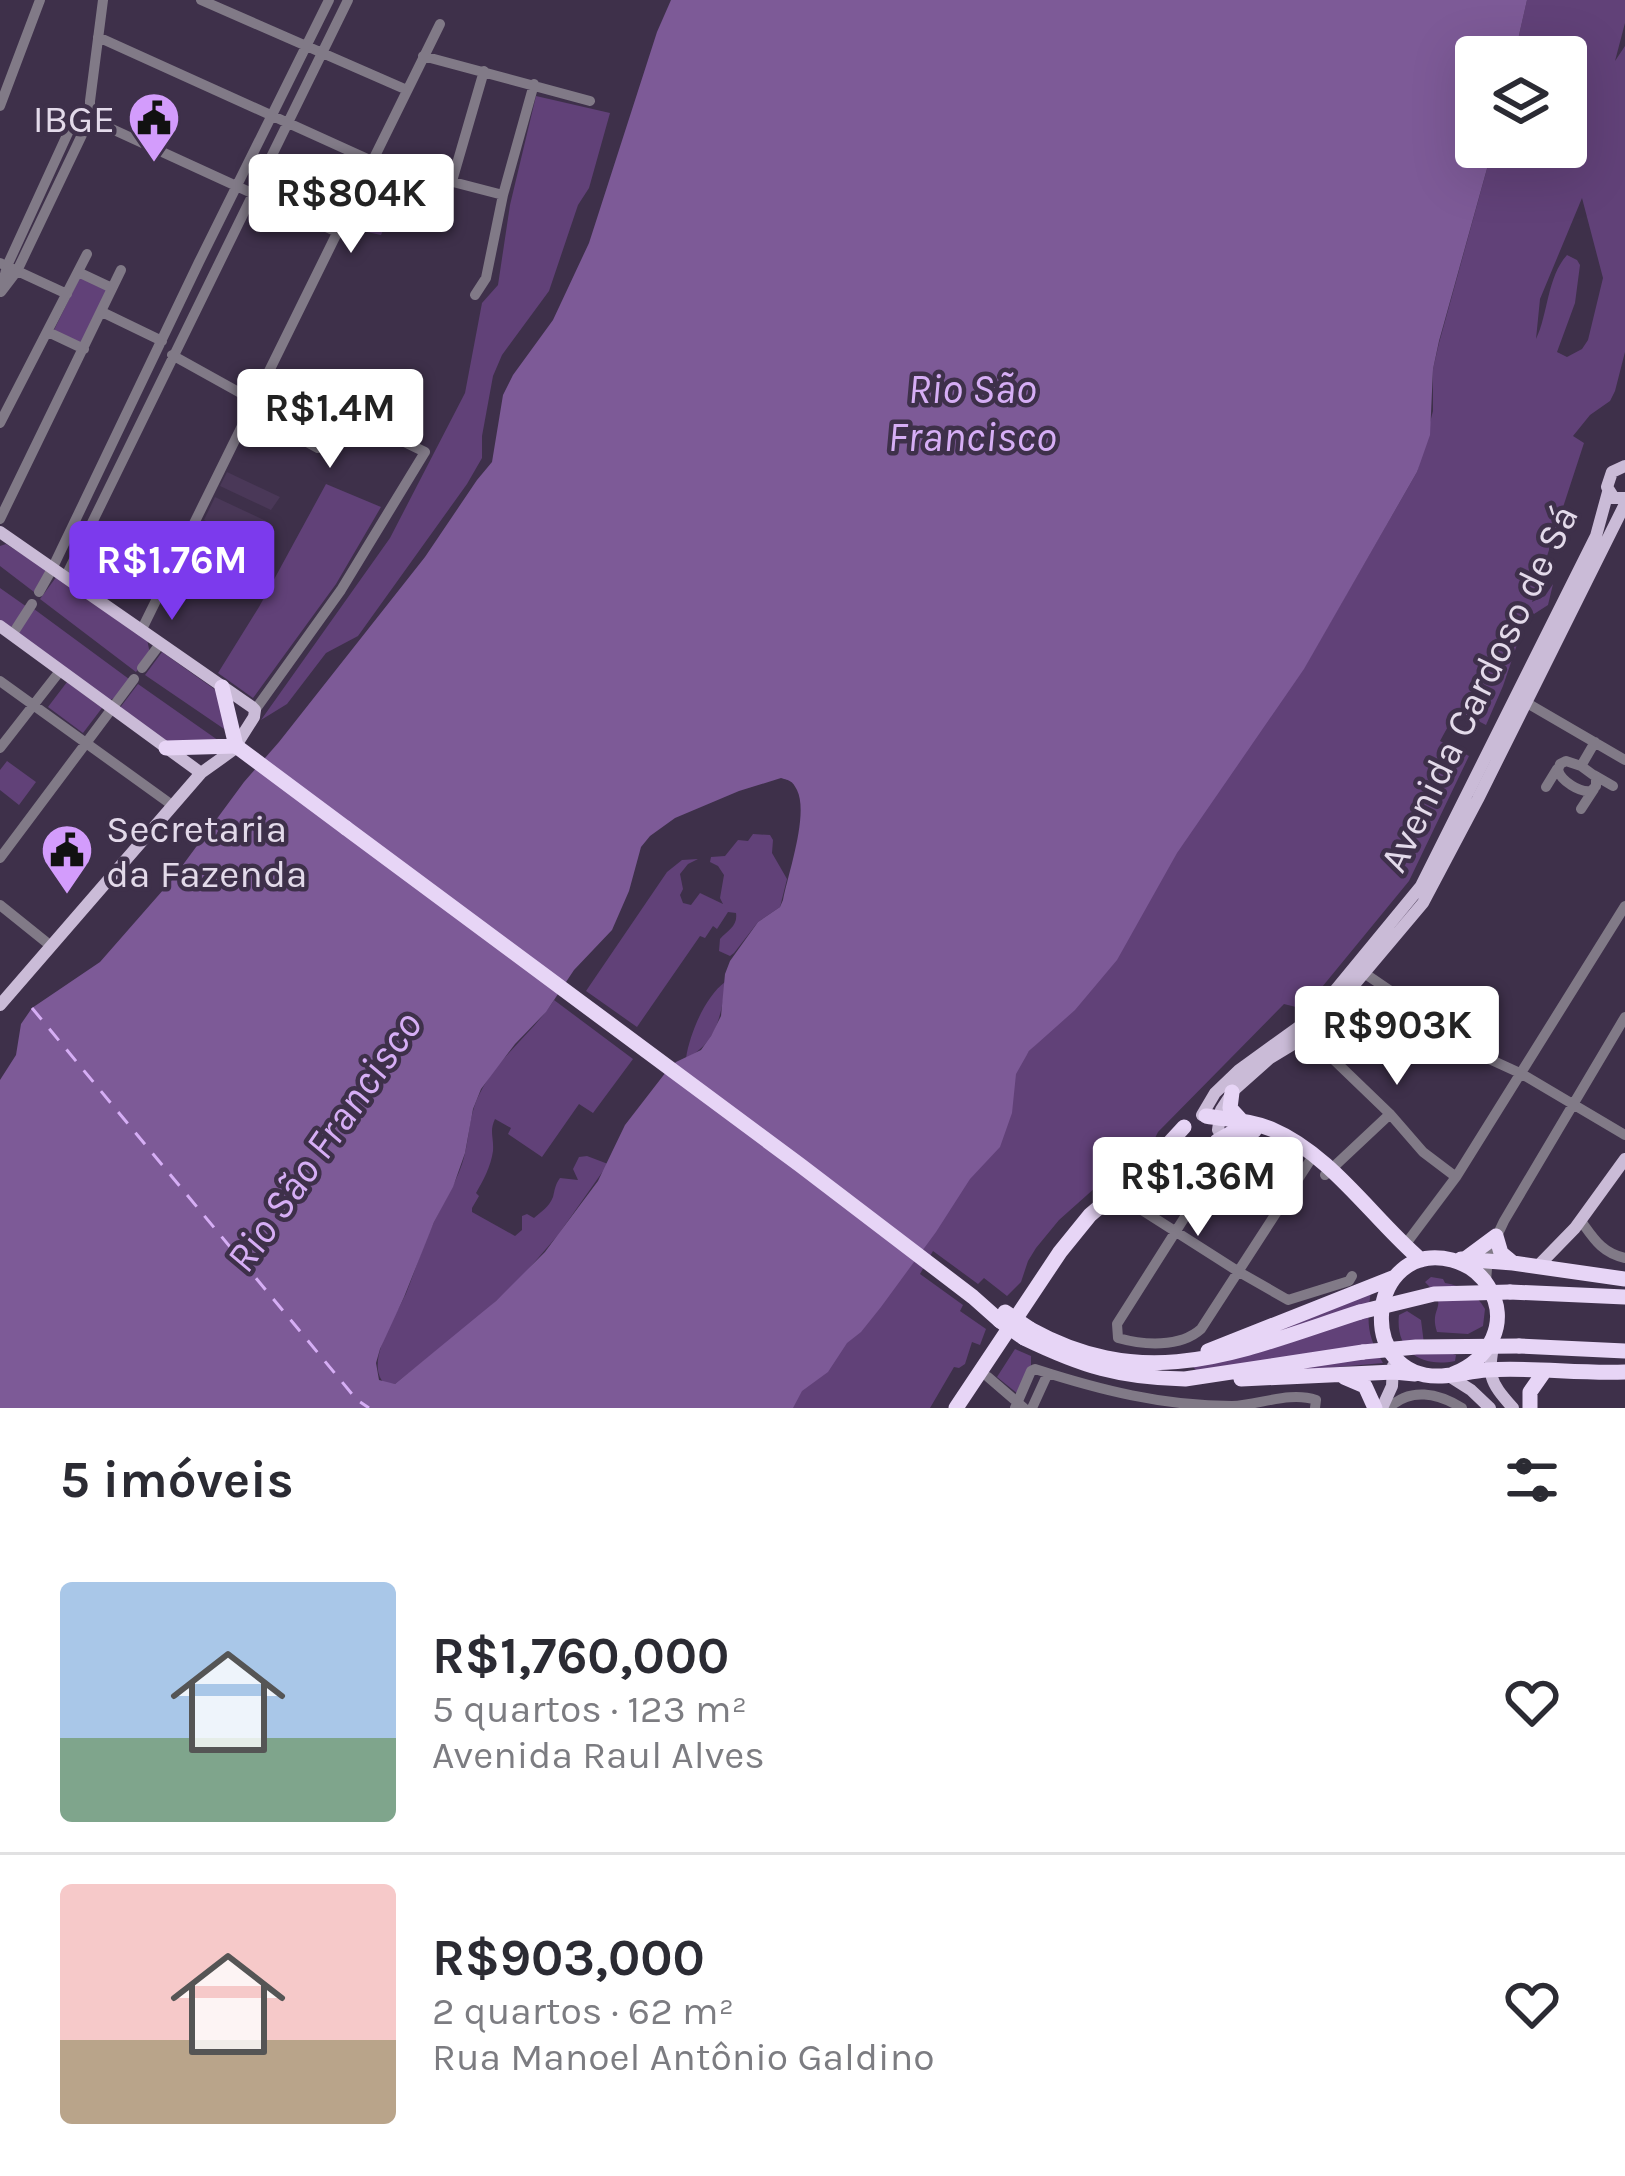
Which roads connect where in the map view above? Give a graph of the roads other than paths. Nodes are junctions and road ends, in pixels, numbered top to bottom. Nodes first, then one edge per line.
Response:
1 (40, 0) edge
2 (103, 0) edge
3 (201, 0) edge
4 (328, 0) edge
5 (347, 0) edge
6 (440, 23) dead end
7 (98, 38) junction
8 (306, 45) junction
9 (322, 52) junction
10 (423, 56) junction
11 (484, 71) junction
12 (533, 84) junction
13 (406, 90) junction
14 (90, 101) junction
15 (590, 101) dead end
16 (0, 106) edge
17 (77, 113) junction
18 (272, 116) junction
19 (90, 118) junction
20 (289, 124) junction
21 (372, 161) junction
22 (452, 181) junction
23 (239, 185) junction
24 (255, 193) junction
25 (503, 195) junction
26 (337, 232) junction
27 (87, 254) dead end
28 (199, 262) junction
29 (8, 266) edge
30 (121, 270) dead end
31 (217, 271) junction
32 (78, 272) junction
33 (112, 288) junction
34 (0, 293) edge
35 (67, 294) junction
36 (475, 295) dead end
37 (102, 311) junction
38 (47, 332) junction
39 (161, 344) junction
40 (83, 349) junction
41 (175, 357) junction
42 (251, 405) junction
43 (0, 423) edge
44 (1625, 454) edge
45 (1620, 468) edge
46 (1607, 492) junction
47 (1625, 501) edge
48 (0, 519) edge
49 (0, 532) edge
50 (59, 573) junction
51 (6, 631) edge
52 (141, 631) junction
53 (160, 644) junction
54 (142, 668) dead end
55 (60, 671) junction
56 (134, 680) dead end
57 (0, 681) edge
58 (224, 690) junction
59 (1521, 699) junction
60 (33, 706) junction
61 (113, 709) junction
62 (253, 709) junction
63 (1595, 742) junction
64 (86, 745) junction
65 (0, 748) edge
66 (173, 748) junction
67 (234, 748) junction
68 (1552, 749) dead end
69 (1625, 760) edge
70 (1559, 766) junction
71 (1581, 767) junction
72 (201, 773) junction
73 (1596, 786) junction
74 (1612, 786) dead end
75 (1546, 788) dead end
76 (172, 806) junction
77 (1582, 809) dead end
78 (0, 858) edge
79 (0, 904) edge
80 (1625, 907) edge
81 (51, 946) junction
82 (1364, 974) junction
83 (0, 1005) edge
84 (1625, 1017) edge
85 (1308, 1035) junction
86 (1522, 1074) junction
87 (1232, 1092) junction
88 (1571, 1105) junction
89 (1390, 1114) junction
90 (1212, 1124) junction
91 (1242, 1126) junction
92 (1184, 1127) junction
93 (1625, 1135) edge
94 (1200, 1151) junction
95 (1311, 1159) junction
96 (1625, 1159) edge
97 (1327, 1173) junction
98 (1456, 1177) junction
99 (1123, 1198) junction
100 (1581, 1221) junction
101 (1175, 1232) junction
102 (1496, 1236) junction
103 (1405, 1245) junction
104 (1443, 1258) junction
105 (1625, 1258) edge
106 (1465, 1259) junction
107 (1421, 1260) junction
108 (1487, 1262) junction
109 (1513, 1263) junction
110 (1537, 1267) junction
111 (1239, 1272) junction
112 (1397, 1275) junction
113 (1352, 1276) dead end
114 (1625, 1279) edge
115 (1486, 1282) junction
116 (1625, 1297) edge
117 (1496, 1332) junction
118 (1027, 1333) junction
119 (1625, 1351) edge
120 (1391, 1353) junction
121 (1168, 1362) junction
122 (1489, 1370) junction
123 (1394, 1372) junction
124 (1544, 1372) junction
125 (1625, 1372) edge
126 (1423, 1374) junction
127 (1335, 1375) junction
128 (1451, 1375) junction
129 (988, 1377) junction
130 (1185, 1379) junction
131 (1527, 1404) edge
132 (1158, 1405) edge
133 (1022, 1406) edge
134 (1316, 1406) edge
135 (1233, 1407) edge
136 (956, 1408) edge
137 (968, 1408) edge
138 (1382, 1408) edge
139 (1462, 1408) edge
140 (1490, 1408) edge
141 (1513, 1408) edge

1 - 16 street
2 - 7 street
3 - 8 street
4 - 8 street
5 - 9 street
6 - 10 street
7 - 14 street
7 - 18 street
8 - 9 street
8 - 18 street
9 - 13 street
9 - 20 street
10 - 11 street
10 - 13 street
11 - 12 street
11 - 22 street
12 - 15 street
12 - 25 street
13 - 21 street
14 - 17 street
14 - 19 street
17 - 19 street
17 - 29 street
18 - 20 street
18 - 23 street
19 - 23 street
19 - 29 street
20 - 21 street
20 - 24 street
21 - 22 street
21 - 26 street
22 - 25 street
23 - 24 street
23 - 28 street
24 - 26 street
24 - 31 street
25 - 36 street
26 - 42 street
27 - 32 street
28 - 31 street
28 - 39 street
29 - 34 street
29 - 35 street
30 - 33 street
31 - 41 street
32 - 33 street
32 - 35 street
33 - 37 street
35 - 38 street
37 - 39 street
37 - 40 street
38 - 40 street
38 - 43 street
39 - 41 street
39 - 50 street
40 - 48 street
41 - 42 street
41 - 50 street
42 - 52 street
42 - 62 street
44 - 45 main road, Avenida Cardoso de Sá
45 - 46 main road, Avenida Cardoso de Sá
46 - 47 main road
46 - 59 main road, Avenida Cardoso de Sá
47 - 59 main road, Avenida Cardoso de Sá
49 - 50 main road
50 - 51 street
50 - 52 main road
51 - 55 main road
52 - 53 main road
53 - 54 street
53 - 58 main road
55 - 60 street
55 - 61 main road
56 - 61 street
57 - 60 street
58 - 62 main road
58 - 67 highway
59 - 63 street
59 - 82 main road, Avenida Cardoso de Sá
59 - 90 main road, Avenida Cardoso de Sá
60 - 64 street
60 - 65 street
61 - 64 street
61 - 66 main road
62 - 67 main road
63 - 69 street
63 - 71 street
64 - 76 street
64 - 78 street
66 - 67 highway
66 - 72 main road
67 - 72 main road
67 - 118 highway, bridge
68 - 71 street
70 - 71 street
70 - 73 street
70 - 75 street
71 - 73 street
71 - 74 street
72 - 76 main road
73 - 77 street
76 - 81 main road
79 - 81 street
80 - 86 street
81 - 83 main road
82 - 85 main road, Avenida Cardoso de Sá
82 - 86 street
84 - 88 street
85 - 87 main road, Avenida Cardoso de Sá
85 - 89 street
86 - 88 street
86 - 98 street
87 - 90 main road, Avenida Cardoso de Sá
87 - 91 highway
88 - 93 street
88 - 102 street
89 - 97 street
89 - 98 street
90 - 91 highway
90 - 92 highway
90 - 94 highway
91 - 95 highway
91 - 101 street
92 - 94 highway
92 - 136 highway
94 - 99 highway
95 - 97 highway
95 - 111 street
96 - 100 main road
97 - 103 highway
97 - 112 highway
98 - 103 street
99 - 101 street
99 - 129 highway
100 - 105 street
100 - 110 main road
101 - 111 street
101 - 111 street
102 - 106 highway
102 - 108 street
102 - 109 highway
103 - 107 highway
104 - 106 highway
104 - 107 highway
104 - 115 highway
106 - 108 highway
107 - 112 highway
108 - 109 highway
108 - 115 street
109 - 110 highway
110 - 114 highway
111 - 113 street
112 - 120 highway
112 - 121 highway
115 - 117 highway
116 - 121 highway, bridge
117 - 122 main road
117 - 128 highway
118 - 121 highway
118 - 130 highway
119 - 130 highway, bridge
120 - 123 main road
120 - 126 highway
122 - 124 highway
122 - 128 highway
122 - 141 main road
123 - 126 highway
123 - 127 highway
123 - 138 main road
124 - 125 highway
124 - 131 highway
126 - 128 highway
127 - 130 highway
127 - 138 highway
128 - 140 main road
129 - 133 street
129 - 137 highway
132 - 133 street
132 - 135 street
134 - 135 street
138 - 139 street

